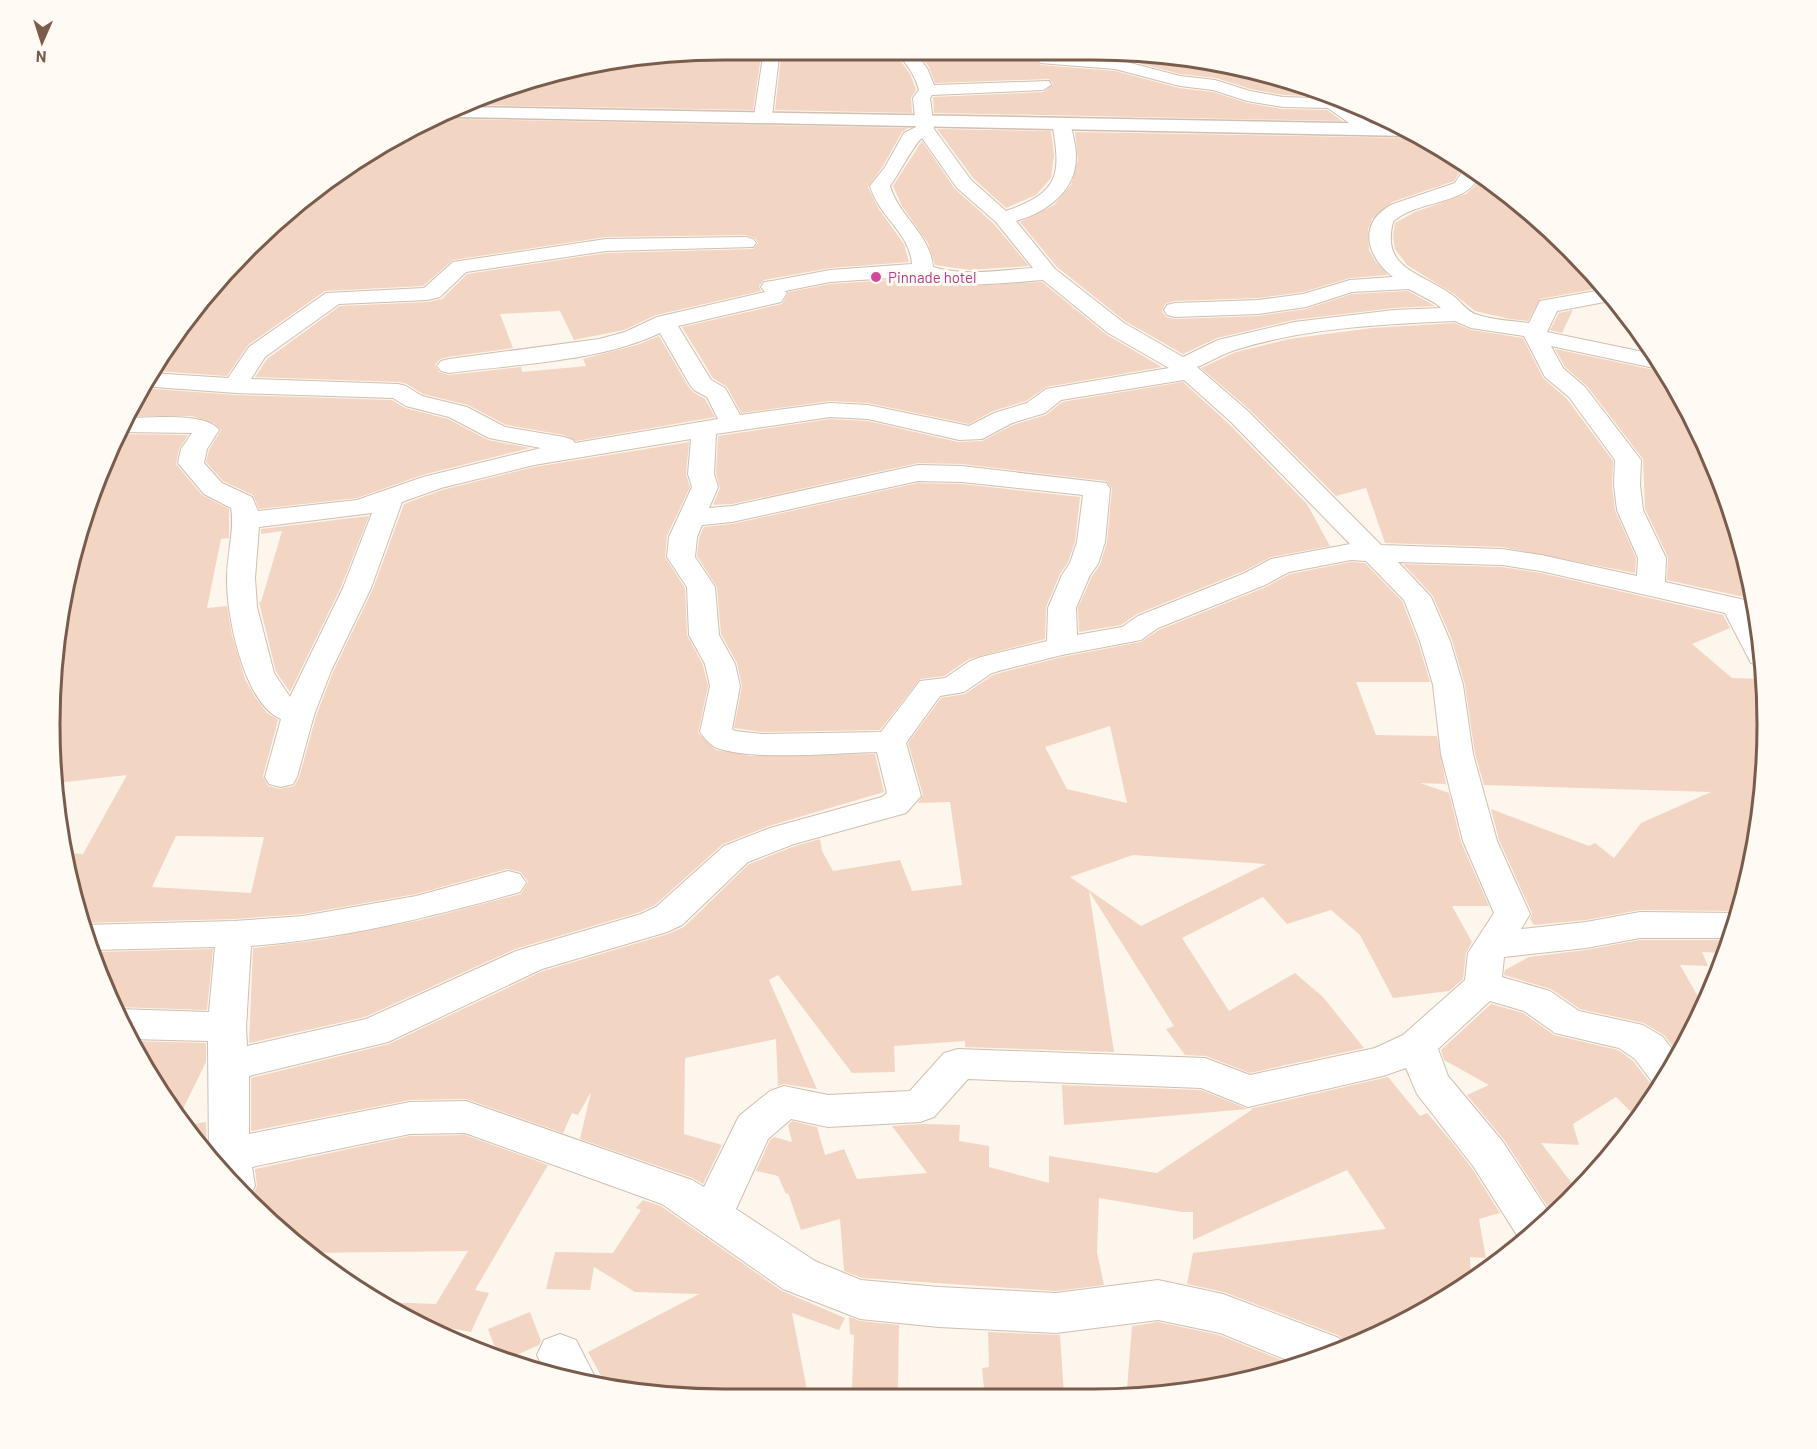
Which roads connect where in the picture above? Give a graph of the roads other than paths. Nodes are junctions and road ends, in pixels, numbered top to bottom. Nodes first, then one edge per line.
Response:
1 (771, 60) edge
2 (914, 60) edge
3 (1046, 60) edge
4 (1085, 60) edge
5 (1043, 85) junction
6 (1326, 103) edge
7 (1337, 107) edge
8 (467, 112) edge
9 (925, 113) junction
10 (763, 116) junction
11 (1055, 121) junction
12 (1369, 129) junction
13 (1387, 129) edge
14 (1469, 177) edge
15 (1003, 218) junction
16 (746, 243) dead end
17 (923, 270) junction
18 (1048, 273) junction
19 (1413, 282) junction
20 (1601, 297) edge
21 (1175, 310) dead end
22 (1459, 314) junction
23 (665, 322) junction
24 (1535, 333) junction
25 (1648, 359) edge
26 (449, 366) dead end
27 (1185, 369) junction
28 (156, 381) edge
29 (236, 386) junction
30 (132, 425) edge
31 (718, 427) junction
32 (973, 434) junction
33 (586, 450) junction
34 (962, 474) junction
35 (392, 497) junction
36 (690, 518) junction
37 (247, 520) junction
38 (1376, 554) junction
39 (1650, 589) junction
40 (1746, 609) edge
41 (1062, 646) junction
42 (298, 714) junction
43 (890, 742) junction
44 (280, 777) dead end
45 (508, 883) dead end
46 (1726, 925) edge
47 (234, 934) junction
48 (95, 937) edge
49 (1491, 945) junction
50 (1483, 985) junction
51 (132, 1025) edge
52 (1417, 1045) junction
53 (228, 1046) junction
54 (1662, 1066) edge
55 (231, 1169) edge
56 (235, 1173) edge
57 (711, 1216) junction
58 (1532, 1223) edge
59 (1316, 1350) edge

1 - 10 street
2 - 9 street
3 - 5 street
4 - 6 street
5 - 9 street
5 - 11 street
7 - 12 street
8 - 10 street
9 - 10 street
9 - 11 street
9 - 15 street
9 - 17 street
11 - 12 street
11 - 15 street
12 - 13 street
14 - 19 street
15 - 18 street
16 - 29 street
17 - 18 street
17 - 23 street
18 - 27 street
19 - 21 street
19 - 22 street
20 - 24 street
22 - 24 street
22 - 27 street
23 - 26 street
23 - 31 street
24 - 25 street
24 - 39 street
27 - 32 street
27 - 38 street
28 - 29 street
29 - 33 street
30 - 37 street
31 - 32 street
31 - 33 street
31 - 36 street
32 - 34 street
33 - 35 street
34 - 36 street
34 - 41 street
35 - 37 street
35 - 42 street
36 - 43 street
37 - 42 street
38 - 39 street
38 - 41 street
38 - 49 street
39 - 40 street
41 - 43 street
42 - 44 street
43 - 53 street
45 - 47 street
46 - 49 street
47 - 48 street
47 - 53 street
49 - 50 street
50 - 52 street
50 - 54 street
51 - 53 street
52 - 57 street
52 - 58 street
53 - 55 street
56 - 57 street
57 - 59 street

